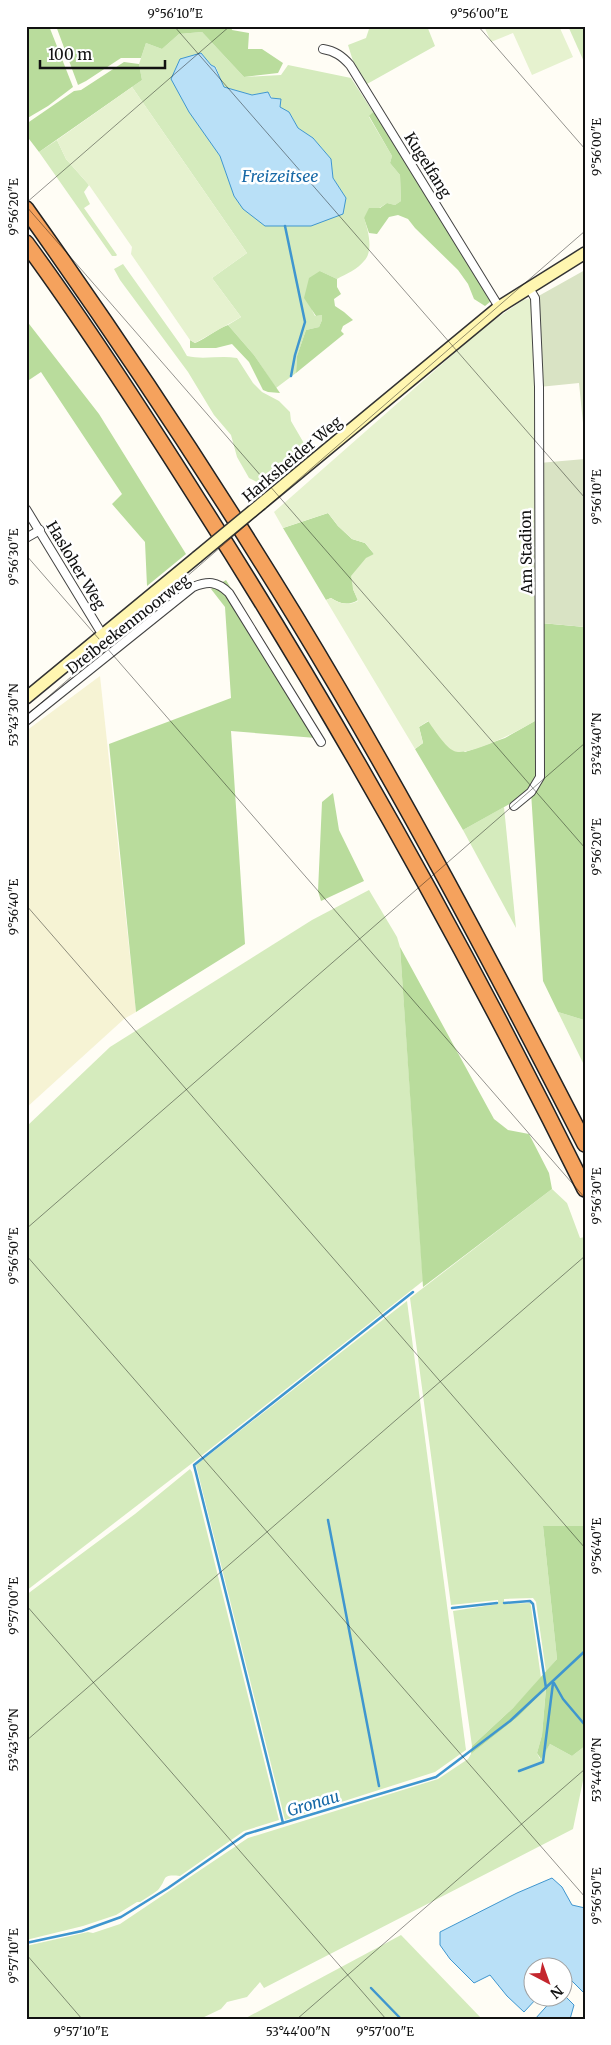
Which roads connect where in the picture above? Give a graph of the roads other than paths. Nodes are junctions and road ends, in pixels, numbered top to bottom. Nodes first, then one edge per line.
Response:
1 (323, 49) dead end
2 (26, 208) edge
3 (26, 243) edge
4 (585, 253) edge
5 (529, 288) junction
6 (499, 307) junction
7 (26, 509) edge
8 (40, 530) junction
9 (26, 538) edge
10 (102, 634) junction
11 (26, 698) edge
12 (26, 721) edge
13 (321, 742) dead end
14 (514, 806) dead end
15 (585, 1144) edge
16 (585, 1189) edge

1 - 6 street, Kugelfang
2 - 15 highway
3 - 16 highway
4 - 5 main road, Harksheider Weg
5 - 6 main road, Harksheider Weg
5 - 14 street, Am Stadion
6 - 10 main road, Harksheider Weg, bridge
7 - 8 street, Hasloher Weg
8 - 9 street
8 - 10 street, Hasloher Weg
10 - 11 main road, Harksheider Weg
12 - 13 street, Dreibeekenmoorweg

